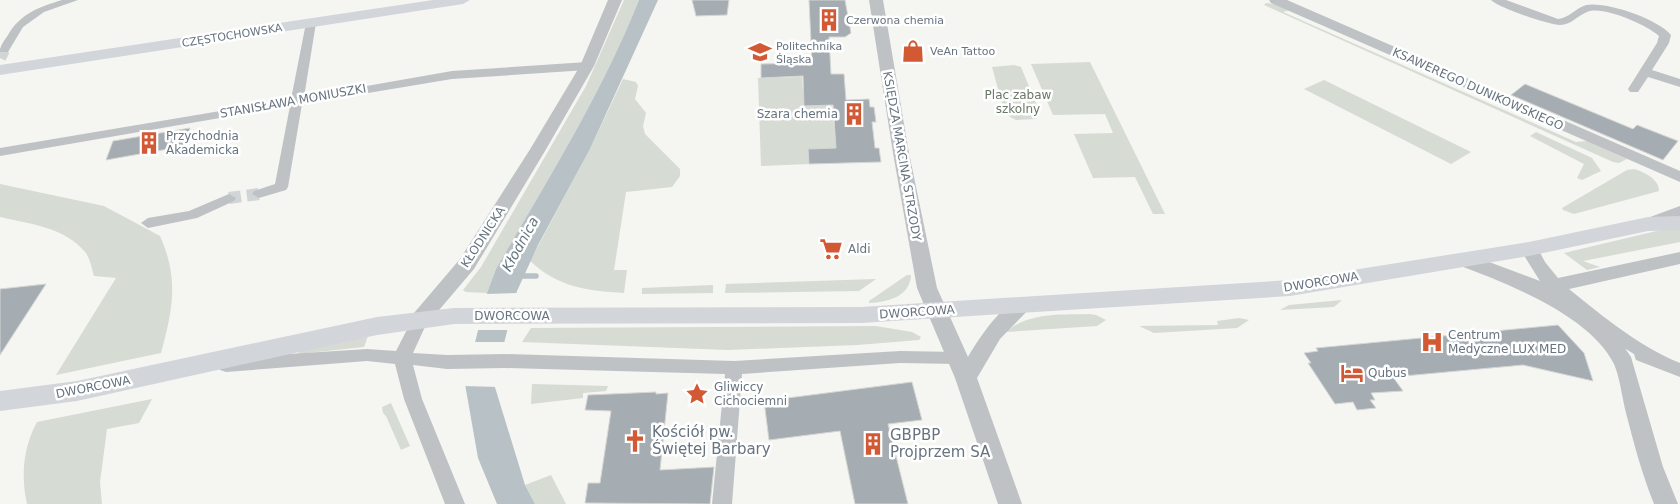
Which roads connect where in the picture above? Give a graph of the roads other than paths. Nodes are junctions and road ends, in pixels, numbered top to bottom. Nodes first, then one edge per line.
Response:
1 (73, 0) edge
2 (463, 0) edge
3 (615, 0) edge
4 (876, 0) edge
5 (1276, 0) edge
6 (1496, 0) edge
7 (310, 23) junction
8 (4, 50) dead end
9 (588, 66) junction
10 (0, 70) edge
11 (1645, 72) junction
12 (1680, 83) edge
13 (1634, 89) dead end
14 (297, 100) junction
15 (0, 152) edge
16 (1680, 177) edge
17 (259, 194) tunnel mouth
18 (229, 198) tunnel mouth
19 (1680, 212) edge
20 (148, 223) dead end
21 (1680, 223) edge
22 (1648, 224) junction
23 (1529, 249) junction
24 (1680, 258) edge
25 (1466, 260) junction
26 (1545, 287) junction
27 (1024, 304) junction
28 (937, 310) junction
29 (421, 318) junction
30 (402, 357) junction
31 (1651, 357) junction
32 (1628, 359) junction
33 (1678, 365) edge
34 (185, 368) junction
35 (734, 368) junction
36 (962, 368) junction
37 (0, 401) edge
38 (455, 504) edge
39 (722, 504) edge
40 (1010, 504) edge
41 (1666, 504) edge

1 - 8 street
2 - 7 main road, CZĘSTOCHOWSKA
3 - 9 street, KŁODNICKA
4 - 28 street, KSIĘDZA MARCINA STRZODY
5 - 16 street, KSAWEREGO DUNIKOWSKIEGO
6 - 11 street
7 - 10 main road, CZĘSTOCHOWSKA
7 - 14 street
9 - 14 street, STANISŁAWA MONIUSZKI
9 - 29 street, KŁODNICKA
11 - 12 street
11 - 13 street
14 - 15 street, STANISŁAWA MONIUSZKI
14 - 17 street
18 - 20 street
19 - 22 street
21 - 22 main road, DWORCOWA
22 - 23 main road, DWORCOWA
23 - 25 main road, DWORCOWA
23 - 26 street
24 - 26 street
25 - 26 street
25 - 27 main road, DWORCOWA
26 - 31 street
26 - 32 street
27 - 28 main road, DWORCOWA
27 - 36 street
28 - 29 main road, DWORCOWA
28 - 36 street
29 - 30 street, KŁODNICKA
29 - 34 main road, DWORCOWA
30 - 34 street, DWORCOWA
30 - 35 street, DWORCOWA
30 - 38 street
31 - 32 street
31 - 33 street
32 - 41 street
34 - 37 main road, DWORCOWA
35 - 36 street, DWORCOWA
35 - 39 street
36 - 40 street

